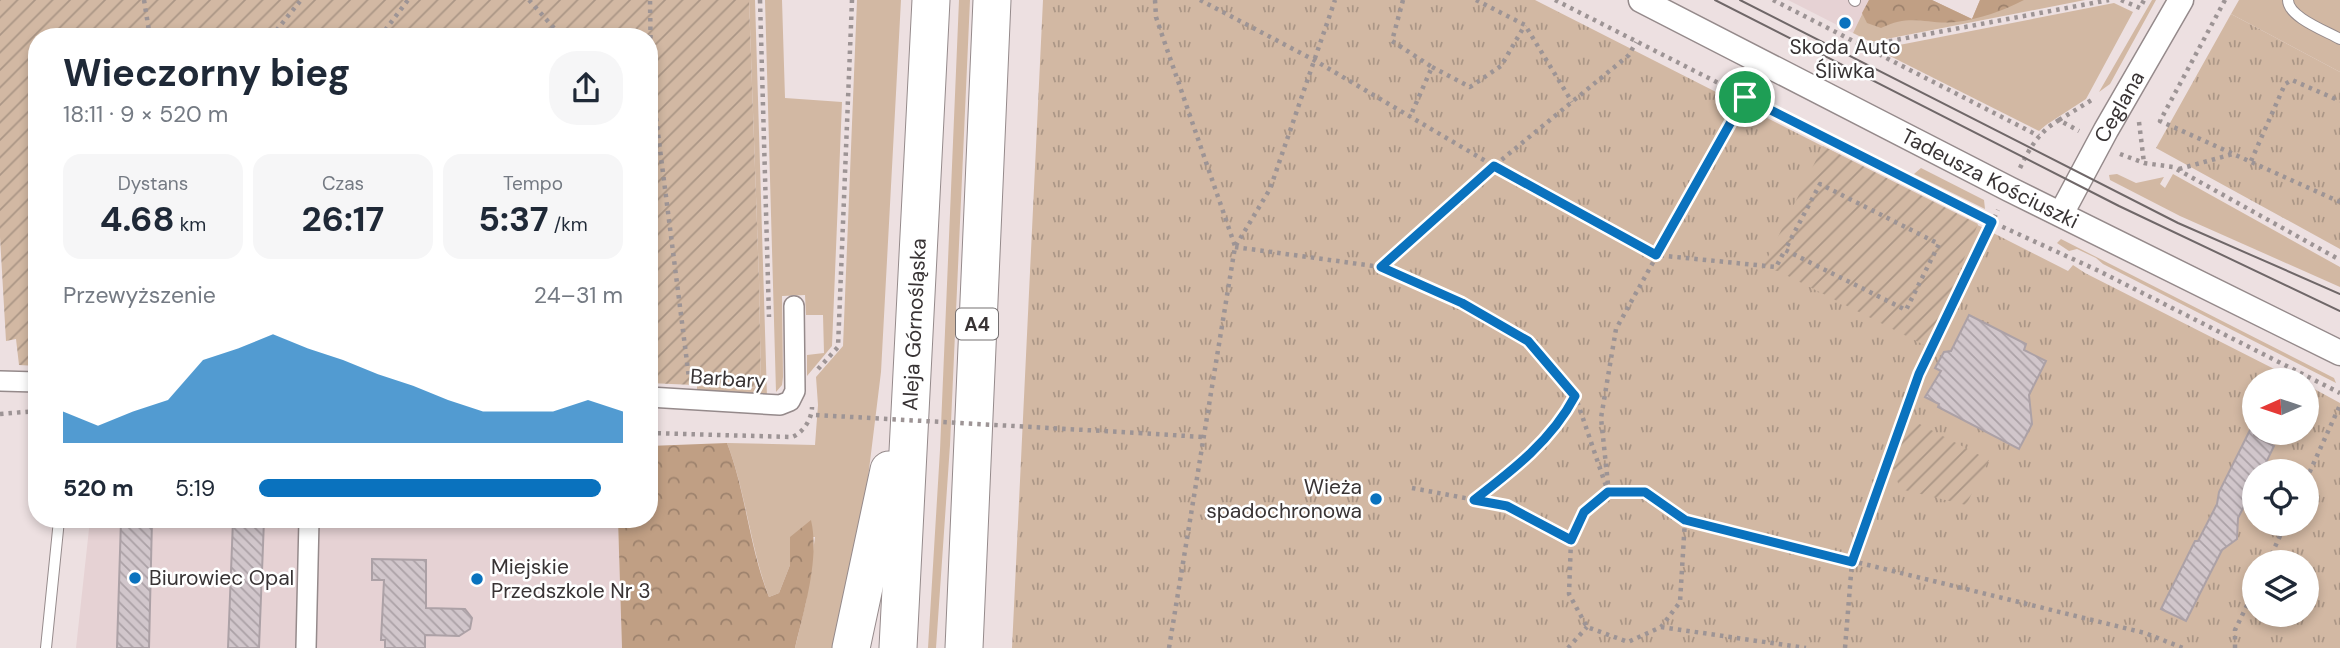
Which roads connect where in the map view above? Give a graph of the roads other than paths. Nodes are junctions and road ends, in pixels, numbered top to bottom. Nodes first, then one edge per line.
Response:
1 (931, 0) edge
2 (992, 0) edge
3 (1641, 0) edge
4 (2181, 0) edge
5 (2288, 0) edge
6 (2340, 39) edge
7 (2061, 214) junction
8 (794, 306) dead end
9 (914, 352) junction
10 (2340, 353) edge
11 (0, 381) edge
12 (28, 382) edge
13 (658, 397) edge
14 (58, 528) edge
15 (309, 528) edge
16 (46, 648) edge
17 (306, 648) edge
18 (851, 648) edge
19 (898, 648) edge
20 (964, 648) edge

1 - 9 highway, Aleja Górnośląska
2 - 20 highway, A4
3 - 7 street, Tadeusza Kościuszki
4 - 7 street, Ceglana
5 - 6 lane
7 - 10 street, Tadeusza Kościuszki
8 - 13 street, Barbary
9 - 18 highway
9 - 19 highway, Aleja Górnośląska
11 - 12 street
14 - 16 lane
15 - 17 street

